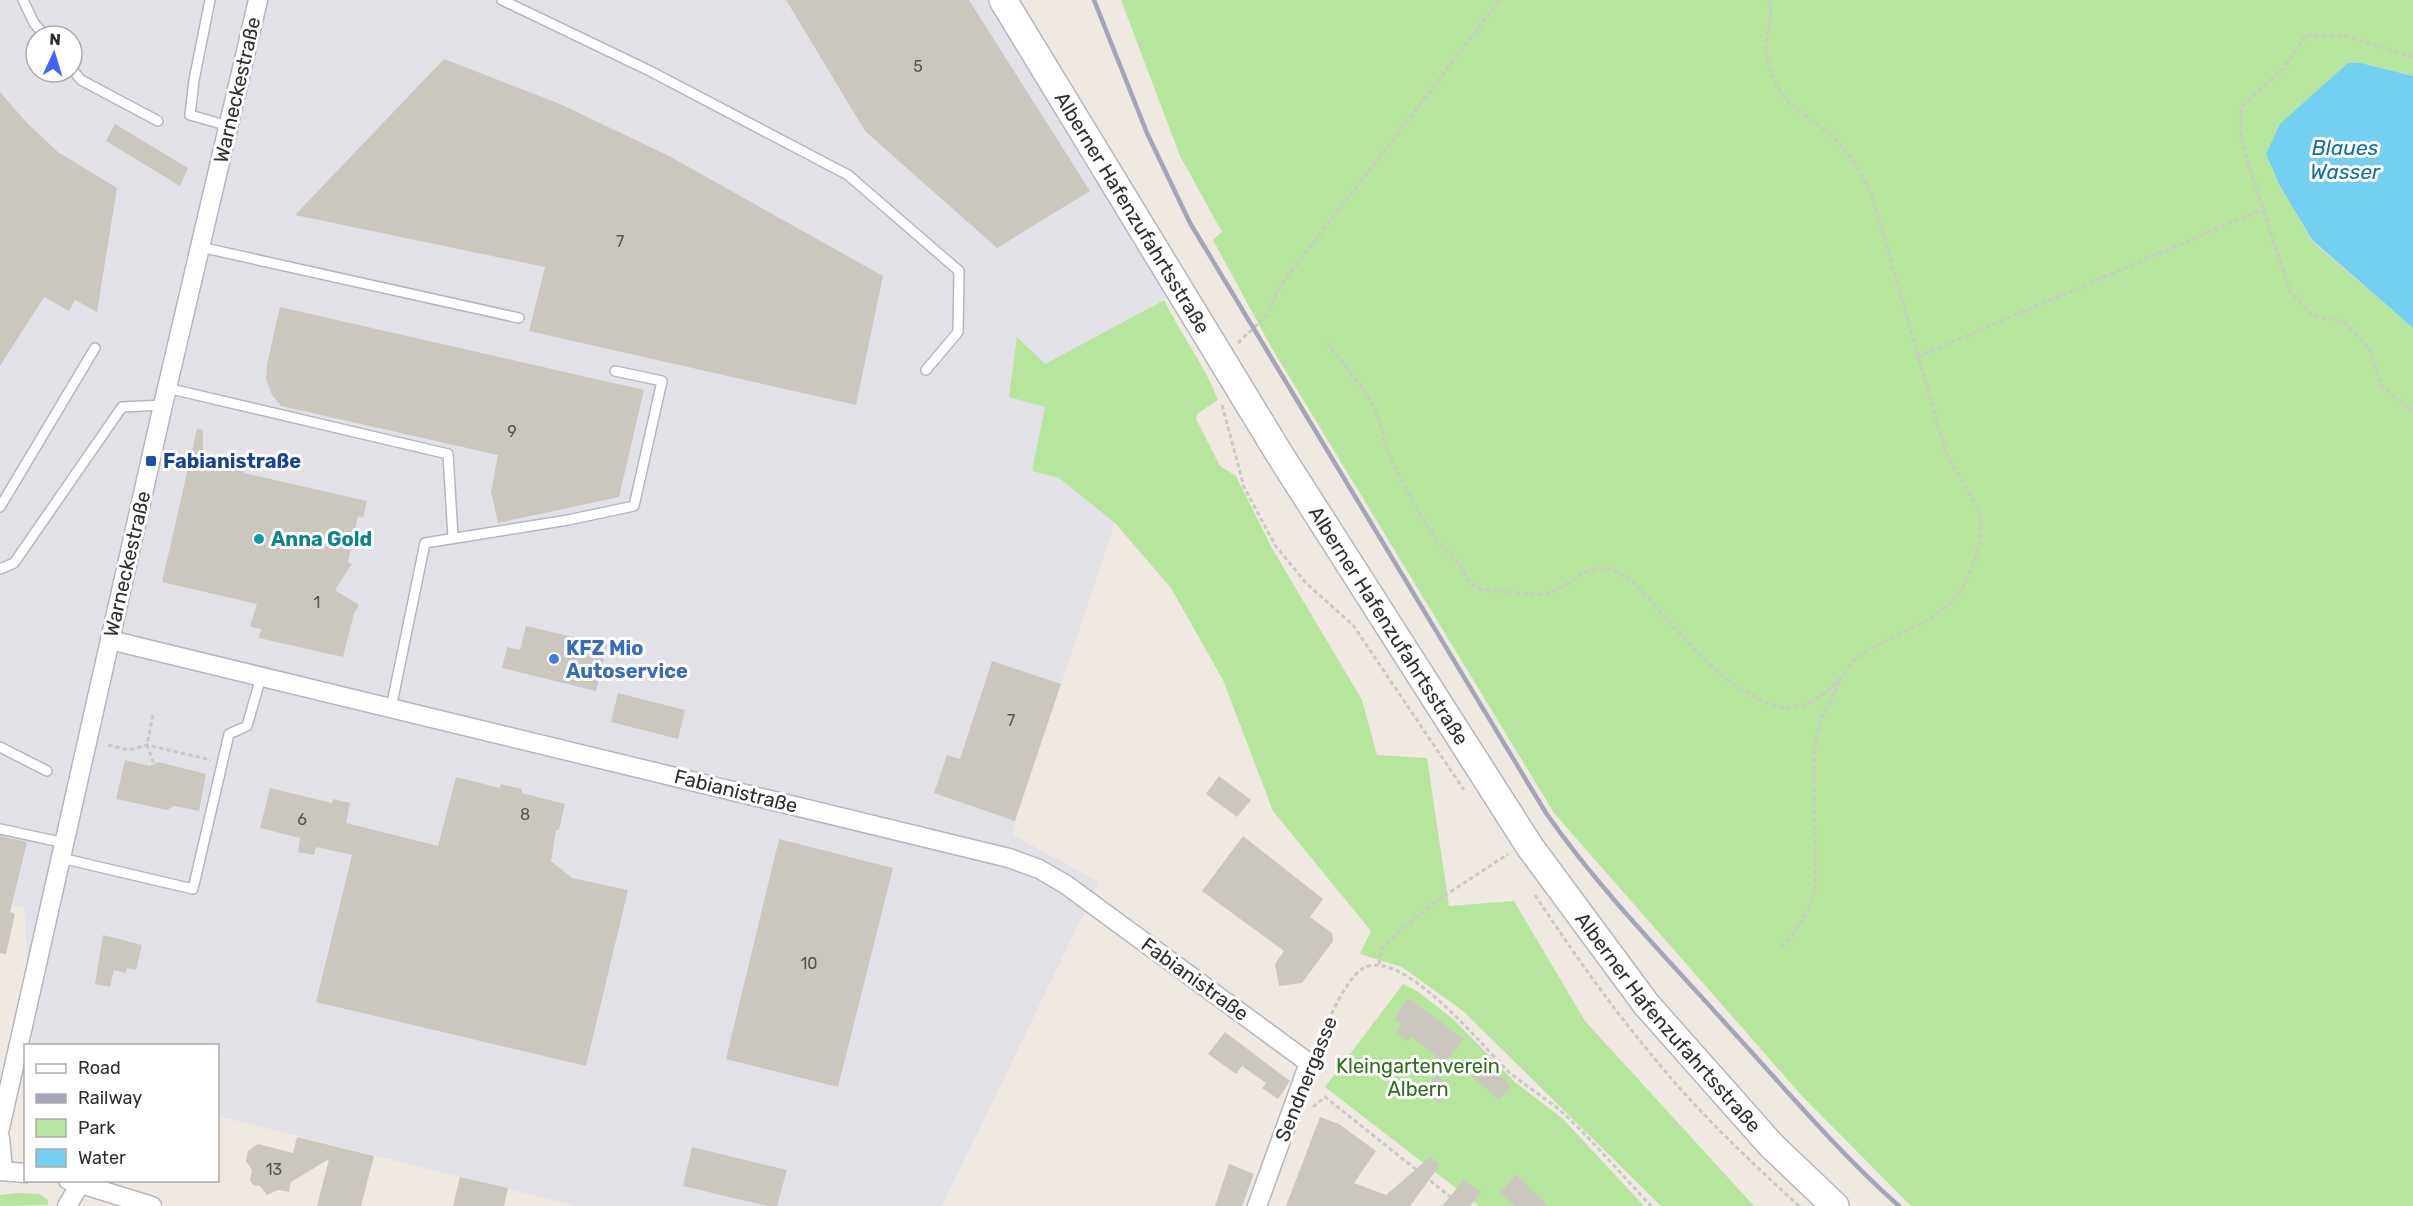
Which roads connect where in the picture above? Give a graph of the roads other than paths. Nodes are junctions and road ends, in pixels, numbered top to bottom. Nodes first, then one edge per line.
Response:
1 (23, 0) edge
2 (210, 0) edge
3 (258, 0) edge
4 (502, 0) edge
5 (1003, 0) edge
6 (35, 24) edge
7 (84, 82) edge
8 (158, 121) dead end
9 (229, 126) junction
10 (200, 247) junction
11 (519, 318) dead end
12 (95, 348) dead end
13 (926, 370) dead end
14 (615, 371) dead end
15 (165, 396) junction
16 (0, 507) edge
17 (453, 537) junction
18 (0, 569) edge
19 (110, 640) junction
20 (261, 677) junction
21 (391, 708) junction
22 (0, 747) edge
23 (47, 771) dead end
24 (0, 829) edge
25 (63, 851) junction
26 (1309, 1063) joint
27 (0, 1128) edge
28 (0, 1138) edge
29 (2, 1171) edge
30 (24, 1173) edge
31 (74, 1182) edge
32 (67, 1206) edge
33 (152, 1206) edge
34 (1257, 1206) edge
35 (1835, 1206) edge

1 - 6 lane
2 - 9 lane
3 - 9 street, Warneckestraße
4 - 13 lane
5 - 35 main road, Alberner Hafenzufahrtsstraße
7 - 8 lane
9 - 10 street, Warneckestraße
10 - 11 lane
10 - 15 street, Warneckestraße
12 - 16 lane
14 - 17 lane
15 - 17 lane
15 - 18 lane
15 - 19 street, Warneckestraße
17 - 21 lane
19 - 20 street, Fabianistraße
19 - 25 street, Warneckestraße
20 - 21 street, Fabianistraße
20 - 25 lane
21 - 26 street, Fabianistraße
22 - 23 lane
24 - 25 lane
25 - 27 street, Warneckestraße
26 - 34 street, Sendnergasse
28 - 29 street
29 - 30 street
31 - 32 street
31 - 33 street

